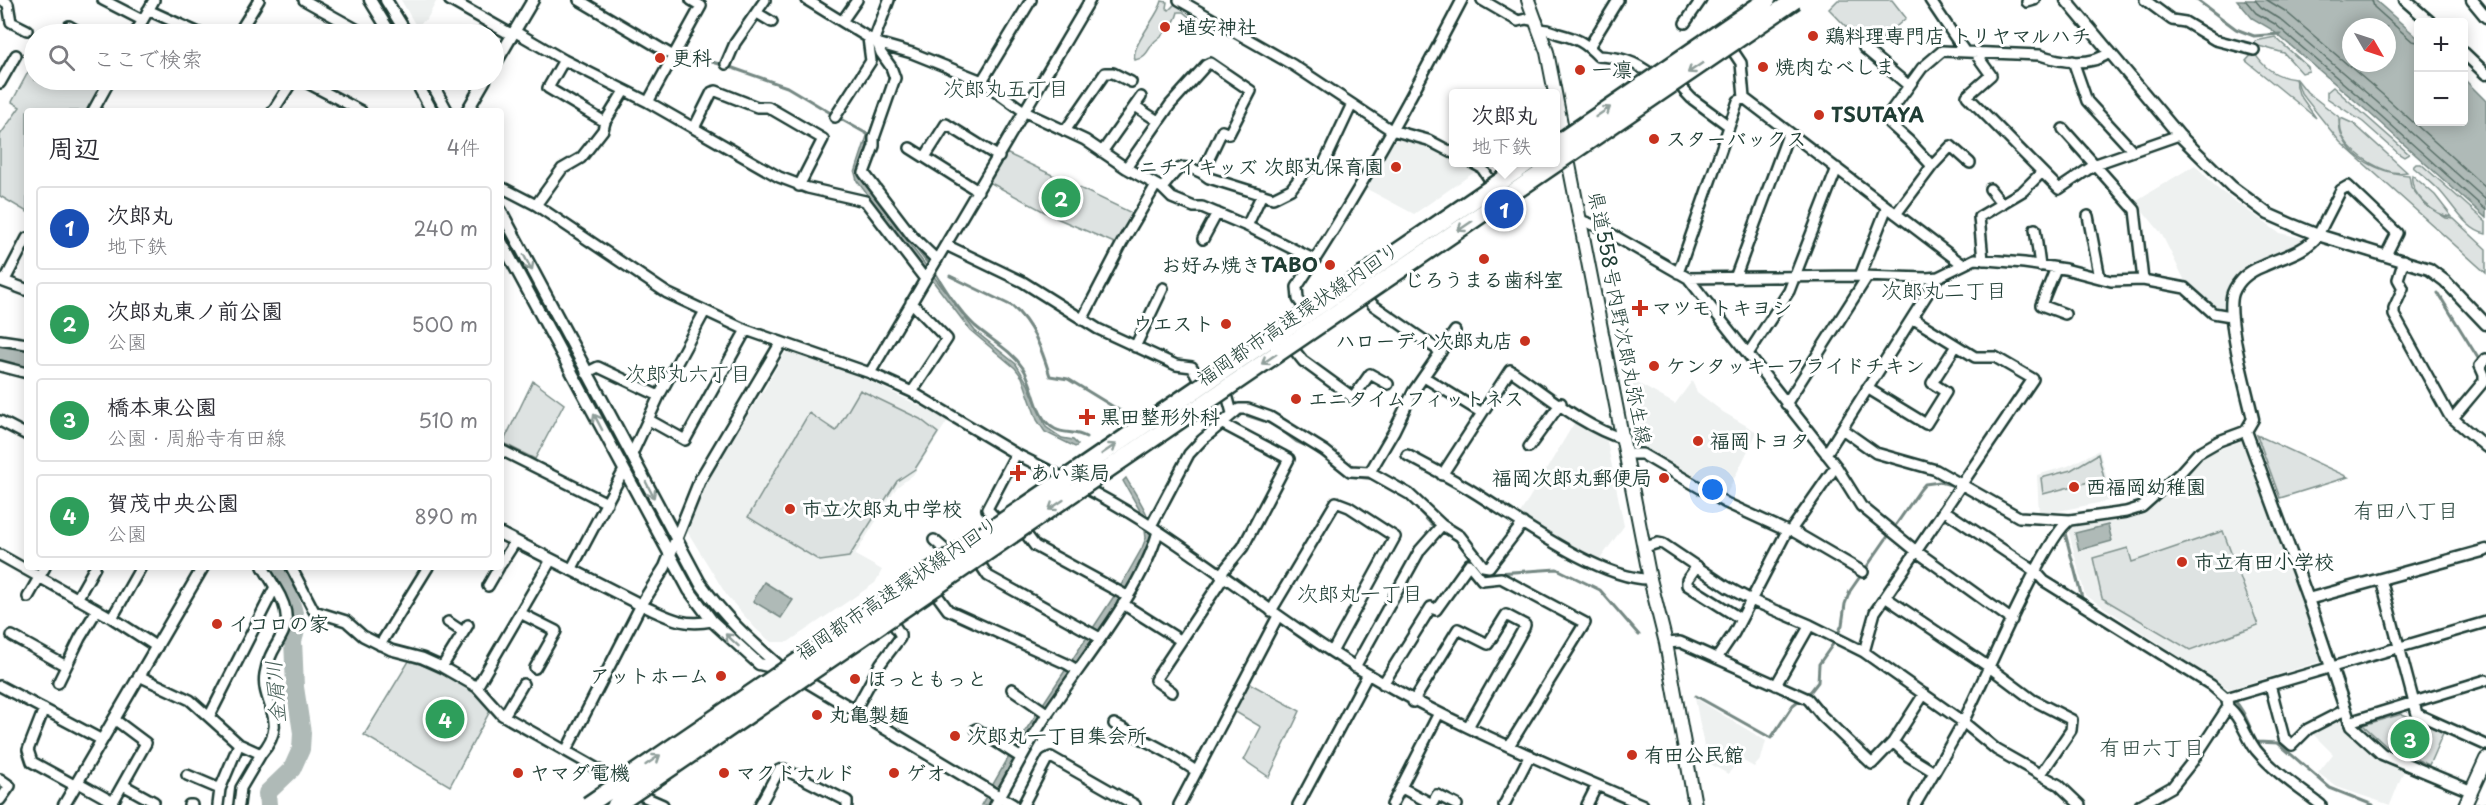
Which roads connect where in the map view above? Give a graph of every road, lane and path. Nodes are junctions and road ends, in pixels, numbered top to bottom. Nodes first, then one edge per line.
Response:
1 (2, 0) edge
2 (103, 0) edge
3 (154, 0) edge
4 (259, 0) edge
5 (304, 0) edge
6 (370, 0) edge
7 (386, 0) edge
8 (450, 0) edge
9 (533, 0) edge
10 (579, 0) edge
11 (691, 0) edge
12 (765, 0) edge
13 (807, 0) edge
14 (857, 0) edge
15 (889, 0) edge
16 (1031, 0) edge
17 (1090, 0) edge
18 (1179, 0) edge
19 (1201, 0) edge
20 (1462, 0) edge
21 (1482, 0) edge
22 (1618, 0) edge
23 (1701, 0) edge
24 (1767, 0) edge
25 (1795, 0) edge
26 (1930, 0) edge
27 (2066, 0) edge
28 (2145, 0) edge
29 (2405, 0) edge
30 (2473, 1) edge
31 (1533, 2) edge
32 (703, 3) edge
33 (1196, 9) junction
34 (148, 10) junction
35 (757, 13) junction
36 (2425, 18) edge
37 (2486, 18) edge
38 (142, 20) junction
39 (843, 20) junction
40 (772, 22) dead end
41 (1685, 23) dead end
42 (140, 24) edge
43 (179, 24) edge
44 (244, 24) edge
45 (347, 24) edge
46 (384, 24) edge
47 (401, 24) edge
48 (496, 24) edge
49 (1539, 25) junction
50 (24, 28) edge
51 (504, 28) edge
52 (513, 33) junction
53 (868, 38) junction
54 (877, 43) junction
55 (1589, 47) junction
56 (1731, 48) dead end
57 (1864, 48) dead end
58 (504, 49) edge
59 (2254, 50) dead end
60 (1965, 52) junction
61 (1978, 52) junction
62 (2110, 52) junction
63 (16, 55) dead end
64 (675, 57) junction
65 (2468, 58) edge
66 (564, 60) junction
67 (2073, 61) junction
68 (726, 64) dead end
69 (2486, 74) edge
70 (1652, 75) dead end
71 (982, 81) junction
72 (1131, 82) dead end
73 (0, 83) edge
74 (1678, 84) dead end
75 (1909, 86) junction
76 (1554, 89) edge
77 (105, 90) edge
78 (287, 90) edge
79 (319, 90) edge
80 (420, 90) edge
81 (435, 90) edge
82 (480, 90) edge
83 (624, 91) junction
84 (1744, 98) junction
85 (648, 102) junction
86 (1352, 104) junction
87 (346, 107) edge
88 (95, 108) edge
89 (275, 108) edge
90 (430, 108) edge
91 (445, 108) edge
92 (469, 108) edge
93 (1025, 112) junction
94 (1560, 116) edge
95 (835, 117) dead end
96 (1158, 121) junction
97 (605, 122) junction
98 (1729, 126) junction
99 (694, 128) junction
100 (2062, 129) dead end
101 (1391, 130) junction
102 (1065, 131) junction
103 (1789, 132) junction
104 (2179, 135) junction
105 (1560, 142) edge
106 (910, 148) dead end
107 (1449, 151) edge
108 (1102, 152) junction
109 (2133, 152) junction
110 (924, 157) junction
111 (999, 157) junction
112 (1560, 160) edge
113 (1970, 163) dead end
114 (2096, 164) junction
115 (1932, 166) junction
116 (1480, 167) edge
117 (1522, 167) edge
118 (1550, 167) edge
119 (1126, 168) junction
120 (1837, 168) junction
121 (2042, 172) junction
122 (1203, 173) junction
123 (799, 186) junction
124 (1159, 186) junction
125 (1494, 186) dead end
126 (504, 189) edge
127 (1990, 189) dead end
128 (978, 191) junction
129 (1262, 194) junction
130 (2002, 204) junction
131 (536, 205) junction
132 (1887, 207) junction
133 (1217, 213) junction
134 (1896, 214) junction
135 (2088, 216) dead end
136 (504, 217) edge
137 (1581, 220) junction
138 (1247, 226) junction
139 (2035, 229) dead end
140 (2318, 235) junction
141 (1203, 239) dead end
142 (24, 243) edge
143 (946, 245) junction
144 (504, 247) edge
145 (2386, 255) junction
146 (1315, 260) junction
147 (1983, 260) junction
148 (2404, 260) junction
149 (937, 261) junction
150 (1962, 264) junction
151 (2040, 266) junction
152 (2056, 268) junction
153 (1678, 273) junction
154 (1864, 276) junction
155 (1796, 277) junction
156 (1938, 277) junction
157 (1688, 278) junction
158 (1735, 278) junction
159 (2100, 278) junction
160 (925, 279) junction
161 (2, 280) edge
162 (2143, 280) junction
163 (1163, 288) dead end
164 (24, 289) edge
165 (1366, 296) dead end
166 (911, 302) junction
167 (705, 311) junction
168 (1307, 312) dead end
169 (2066, 314) dead end
170 (2231, 316) junction
171 (1912, 318) junction
172 (1082, 320) junction
173 (2486, 324) edge
174 (746, 330) junction
175 (1455, 331) dead end
176 (0, 340) edge
177 (24, 341) edge
178 (781, 343) junction
179 (1135, 346) junction
180 (1291, 346) dead end
181 (1956, 346) junction
182 (1441, 352) junction
183 (1748, 354) junction
184 (2483, 362) edge
185 (0, 366) edge
186 (24, 372) edge
187 (586, 373) junction
188 (870, 373) junction
189 (1424, 377) junction
190 (1201, 384) dead end
191 (1388, 384) dead end
192 (1867, 388) junction
193 (1226, 391) dead end
194 (912, 392) junction
195 (659, 396) junction
196 (1561, 403) junction
197 (1786, 404) junction
198 (1232, 413) junction
199 (1482, 413) junction
200 (2453, 418) junction
201 (649, 420) junction
202 (0, 421) edge
203 (1221, 423) junction
204 (1842, 429) junction
205 (2246, 431) junction
206 (24, 433) edge
207 (1624, 439) junction
208 (1529, 447) dead end
209 (2486, 447) edge
210 (504, 452) edge
211 (632, 454) junction
212 (1016, 454) junction
213 (1628, 454) junction
214 (1826, 454) junction
215 (1407, 455) dead end
216 (1836, 466) junction
217 (624, 470) junction
218 (1370, 472) junction
219 (1442, 475) junction
220 (1960, 488) junction
221 (607, 503) junction
222 (1945, 511) junction
223 (999, 522) dead end
224 (1523, 522) junction
225 (2067, 522) junction
226 (1155, 529) junction
227 (1439, 529) junction
228 (1023, 530) dead end
229 (1789, 530) junction
230 (504, 536) edge
231 (677, 537) junction
232 (934, 540) dead end
233 (515, 542) junction
234 (1645, 547) junction
235 (2486, 550) edge
236 (1916, 551) junction
237 (670, 554) junction
238 (950, 554) dead end
239 (0, 555) edge
240 (504, 560) edge
241 (551, 560) junction
242 (978, 561) dead end
243 (1697, 566) junction
244 (24, 568) edge
245 (28, 570) edge
246 (43, 570) edge
247 (93, 570) edge
248 (139, 570) edge
249 (201, 570) edge
250 (265, 570) edge
251 (295, 570) edge
252 (426, 570) edge
253 (498, 570) edge
254 (571, 570) junction
255 (1863, 572) dead end
256 (2036, 572) junction
257 (39, 576) junction
258 (1222, 576) junction
259 (1650, 579) junction
260 (2381, 579) junction
261 (488, 586) dead end
262 (275, 587) junction
263 (934, 591) dead end
264 (28, 597) dead end
265 (1885, 597) junction
266 (1125, 598) junction
267 (76, 599) junction
268 (1751, 600) junction
269 (2308, 600) junction
270 (641, 605) junction
271 (97, 610) junction
272 (522, 614) junction
273 (1274, 614) junction
274 (112, 618) junction
275 (1741, 619) junction
276 (891, 620) dead end
277 (2012, 620) junction
278 (712, 621) junction
279 (448, 622) dead end
280 (2486, 622) edge
281 (1810, 625) junction
282 (12, 636) dead end
283 (1100, 638) junction
284 (1180, 640) junction
285 (1666, 643) junction
286 (380, 645) junction
287 (2399, 646) junction
288 (157, 647) junction
289 (1332, 652) junction
290 (1864, 652) junction
291 (1717, 658) junction
292 (66, 666) junction
293 (442, 667) junction
294 (1355, 667) junction
295 (1989, 667) junction
296 (2329, 667) junction
297 (536, 668) dead end
298 (781, 669) junction
299 (1077, 670) junction
300 (1368, 674) junction
301 (141, 676) junction
302 (2486, 680) edge
303 (58, 683) dead end
304 (523, 684) dead end
305 (1383, 684) junction
306 (1776, 685) junction
307 (2270, 685) junction
308 (0, 686) edge
309 (477, 687) junction
310 (1012, 688) dead end
311 (1172, 692) dead end
312 (1924, 694) junction
313 (2230, 700) junction
314 (1413, 702) junction
315 (2414, 704) junction
316 (44, 709) junction
317 (855, 710) junction
318 (2345, 710) junction
319 (1439, 713) junction
320 (1048, 714) junction
321 (504, 716) junction
322 (209, 717) junction
323 (114, 719) junction
324 (1963, 722) junction
325 (2349, 722) junction
326 (1114, 724) dead end
327 (1468, 727) junction
328 (976, 729) dead end
329 (102, 740) junction
330 (1893, 742) junction
331 (239, 744) junction
332 (2486, 745) edge
333 (1509, 746) junction
334 (566, 751) junction
335 (261, 753) junction
336 (1530, 755) junction
337 (1020, 757) junction
338 (2486, 759) edge
339 (1196, 771) junction
340 (1934, 772) junction
341 (2041, 774) junction
342 (187, 775) dead end
343 (0, 779) edge
344 (617, 780) dead end
345 (76, 784) junction
346 (123, 785) junction
347 (1597, 785) junction
348 (1402, 788) junction
349 (220, 789) junction
350 (638, 794) dead end
351 (2468, 799) edge
352 (0, 800) edge
353 (997, 801) edge
354 (763, 804) edge
355 (64, 805) edge
356 (152, 805) edge
357 (218, 805) edge
358 (239, 805) edge
359 (588, 805) edge
360 (616, 805) edge
361 (663, 805) edge
362 (847, 805) edge
363 (1013, 805) edge
364 (1023, 805) edge
365 (1135, 805) edge
366 (1180, 805) edge
367 (1299, 805) edge
368 (1392, 805) edge
369 (1457, 805) edge
370 (1504, 805) edge
371 (1587, 805) edge
372 (1643, 805) edge
373 (1695, 805) edge
374 (1915, 805) edge
375 (2080, 805) edge
376 (2140, 805) edge
377 (2321, 805) edge

1 - 50 street
2 - 38 street
3 - 34 street
4 - 44 street
5 - 45 street
6 - 46 street
7 - 47 street
8 - 48 street
9 - 52 street
10 - 64 street
11 - 32 street
12 - 35 street
13 - 39 street
14 - 39 street
15 - 54 street
16 - 71 street
17 - 93 street
18 - 33 street
19 - 33 street
20 - 101 street
21 - 49 street
22 - 55 street
23 - 41 street
105 -> 24 highway, bridge
25 -> 112 highway, 福岡都市高速環状線内回り, bridge
26 - 60 street
27 - 62 street
28 - 59 street
29 - 36 street
30 - 37 street
31 - 49 main road, 県道558号内野次郎丸弥生線
32 - 64 street
33 - 86 street
34 - 38 street
34 - 43 street
35 - 40 street
35 - 68 street
38 - 42 street
39 - 53 street
49 - 55 street
49 - 76 main road, 県道558号内野次郎丸弥生線
51 - 52 street
52 - 58 street
52 - 66 street
53 - 54 street
53 - 95 street
54 - 71 street
54 - 149 street
55 - 70 street
56 - 84 street
57 - 75 street
60 - 61 street
60 - 75 street
61 - 67 street
61 - 121 street
62 - 67 street
62 - 104 street
63 - 73 street
64 - 85 street
65 - 69 street
66 - 83 street
66 - 97 street
67 - 109 street
71 - 93 street
72 - 102 street
74 - 98 street
75 - 115 street
77 - 88 street
78 - 89 street
79 - 87 street
80 - 90 street
81 - 91 street
82 - 92 street
83 - 85 street
83 - 97 street
84 - 98 street
84 - 103 street
85 - 99 street
86 - 101 street
86 - 129 street
93 - 102 street
93 - 111 street
94 - 137 main road, 県道558号内野次郎丸弥生線
96 - 108 street
96 - 119 street
96 - 122 street
97 - 131 street
98 - 153 street
99 - 123 street
99 - 123 street
100 - 114 street
101 - 107 street
101 - 146 street
102 - 108 street
103 - 120 street
103 - 158 street
104 - 109 street
104 - 140 street
106 - 110 street
108 - 119 street
109 - 114 street
110 - 111 street
110 - 128 street
111 - 128 street
113 - 115 street
114 - 121 street
114 - 162 street
115 - 134 street
116 - 125 street
359 -> 117 highway, bridge
118 -> 360 highway, 福岡都市高速環状線内回り, bridge
119 - 124 street
120 - 132 street
120 - 155 street
121 - 130 street
122 - 124 street
122 - 129 street
123 - 160 street
124 - 133 street
124 - 172 street
126 - 131 street
127 - 130 street
128 - 143 street
129 - 138 street
130 - 147 street
131 - 167 street
132 - 134 street
132 - 154 street
133 - 138 street
133 - 141 street
134 - 150 street
135 - 159 street
136 -> 187 street
137 - 153 street
137 - 207 main road, 県道558号内野次郎丸弥生線
138 - 146 street
139 - 151 street
140 - 145 street
140 - 145 street
140 - 170 street
142 - 161 street
143 - 149 street
143 - 172 street
217 -> 144 street
145 - 148 street
146 - 168 street
147 - 150 street
147 - 151 street
148 - 173 street
148 - 200 street
149 - 160 street
150 - 156 street
151 - 152 street
152 - 159 street
152 - 169 street
153 - 157 street
154 - 155 street
154 - 156 street
154 - 197 street
155 - 158 street
155 - 183 street
156 - 171 street
157 - 158 street
157 - 183 street
159 - 162 street
160 - 166 street
161 - 164 street
162 - 170 street
163 - 179 street
165 - 182 street
166 - 188 street
166 - 194 street
167 - 174 street
167 - 195 street
170 - 205 street
171 - 181 street
171 - 192 street
172 - 179 street
174 - 178 street
174 - 201 street
175 - 182 street
176 - 177 street
178 - 188 street
178 - 231 street
179 - 190 street
180 - 191 street
181 - 192 street
181 - 220 street
182 - 189 street
183 - 197 street
184 - 200 street
185 - 186 street
187 - 195 street
187 - 211 street
188 - 194 street
189 - 199 street
189 - 218 street
192 - 204 street
193 - 198 street
194 - 212 street
195 - 201 street
196 - 199 street
196 - 207 street
196 - 208 street
197 - 214 street
198 - 203 street
198 - 218 street
199 - 219 street
200 - 209 street
201 - 211 street
202 - 206 street
203 - 226 street
203 - 258 street
204 - 214 street
204 - 220 street
205 - 225 street
205 - 269 street
207 - 213 main road, 県道558号内野次郎丸弥生線
210 - 221 street
211 -> 231 street
212 - 223 street
212 - 226 street
213 - 229 street
213 - 234 main road, 県道558号内野次郎丸弥生線
214 - 216 street
215 - 219 street
216 - 229 street
216 - 236 street
217 - 221 street
217 - 237 street
218 - 227 street
219 - 224 street
220 - 222 street
220 - 225 street
221 - 254 street
222 - 236 street
222 - 256 street
224 - 227 street
224 - 259 street
225 - 256 street
226 - 258 street
226 - 266 street
227 - 294 street
228 - 266 street
229 - 255 street
229 - 268 street
230 - 233 street
231 - 237 street
231 - 298 street
232 - 238 street
233 - 240 street
233 - 241 street
234 - 243 street
234 - 259 main road, 県道558号内野次郎丸弥生線
235 - 260 street
236 - 265 street
236 - 277 street
237 - 270 street
237 - 278 street
239 - 244 street
241 - 254 street
241 - 272 street
242 - 283 street
243 - 268 street
243 - 275 street
245 - 257 street
246 - 257 street
247 - 267 street
248 - 274 street
249 - 288 street
250 - 262 street
251 - 286 street
252 - 286 street
253 - 261 street
254 - 270 street
256 - 277 street
256 - 313 street
257 - 264 street
257 - 267 street
258 - 273 street
258 - 284 street
259 - 285 main road, 県道558号内野次郎丸弥生線
260 - 269 street
260 - 287 street
262 - 322 street
262 - 335 street
263 - 299 street
265 - 290 street
265 - 295 street
266 - 283 street
266 - 284 street
267 - 271 street
268 - 275 street
268 - 281 street
269 - 296 street
270 - 278 street
270 - 334 street
271 - 274 street
271 - 292 street
272 - 297 street
272 - 309 street
273 - 289 street
273 - 289 street
273 - 339 street
274 - 288 street
275 - 291 street
276 - 317 street
277 - 295 street
298 -> 278 street
279 - 293 street
280 - 287 street
281 - 290 street
281 - 306 street
282 - 292 street
283 - 299 street
284 - 311 street
285 - 291 street
285 - 373 main road, 県道558号内野次郎丸弥生線
286 - 293 street
287 - 296 street
287 - 315 street
288 - 301 street
289 - 294 street
290 - 312 street
291 - 306 street
292 - 303 street
293 - 309 street
294 - 300 street
295 - 324 street
295 - 341 street
296 - 307 street
296 - 318 street
298 - 317 street
299 - 320 street
300 - 305 street
300 - 367 street
301 - 322 street
301 - 323 street
302 - 315 street
304 - 321 street
305 - 314 street
305 - 333 street
306 - 330 street
307 - 313 street
307 - 318 street
308 - 316 street
309 - 321 street
310 - 320 street
312 - 324 street
312 - 330 street
313 - 376 street
313 - 377 street
314 - 319 street
314 - 327 street
315 - 325 street
315 - 332 street
316 - 329 street
316 - 345 street
317 - 353 street
318 - 325 street
319 - 327 street
319 - 348 street
320 - 337 street
321 - 334 street
322 - 331 street
323 - 329 street
323 - 346 street
324 - 340 street
324 - 341 street
325 - 351 street
326 - 339 street
327 - 333 street
328 - 337 street
329 - 345 street
330 - 340 street
331 - 335 street
331 - 349 street
333 - 336 street
334 - 344 street
335 - 358 street
336 - 347 street
336 - 370 street
337 - 353 street
338 - 351 main road
339 - 366 street
340 - 374 street
341 - 375 street
342 - 349 street
343 - 352 street
345 - 346 street
345 - 355 street
346 - 356 street
347 - 371 street
347 - 372 street
348 - 368 street
348 - 369 street
349 - 357 street
350 - 361 street
353 - 363 street
354 - 362 street
364 - 365 street

